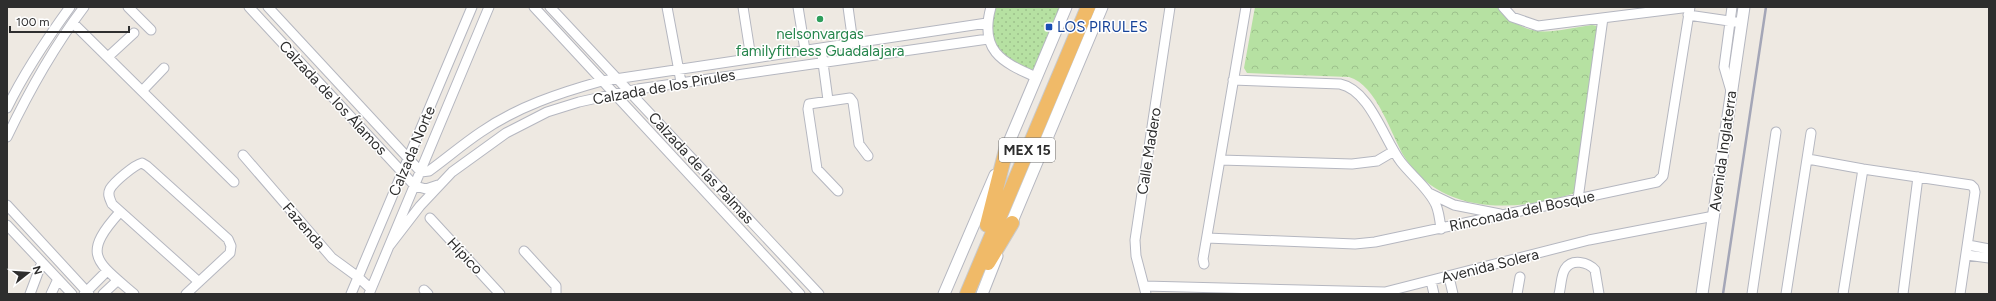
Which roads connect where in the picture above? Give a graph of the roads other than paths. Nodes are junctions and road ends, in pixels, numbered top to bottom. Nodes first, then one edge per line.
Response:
1 (70, 7) edge
2 (128, 7) edge
3 (249, 7) edge
4 (268, 7) edge
5 (472, 7) edge
6 (489, 7) edge
7 (534, 7) edge
8 (550, 7) edge
9 (667, 7) edge
10 (743, 7) edge
11 (798, 7) edge
12 (848, 7) edge
13 (981, 7) edge
14 (1066, 7) edge
15 (1079, 7) edge
16 (1088, 7) edge
17 (1102, 7) edge
18 (1170, 7) edge
19 (1246, 7) edge
20 (1503, 7) edge
21 (1732, 7) edge
22 (1744, 7) edge
23 (80, 8) edge
24 (990, 10) edge
25 (1689, 10) edge
26 (1603, 18) junction
27 (1736, 21) junction
28 (988, 22) junction
29 (73, 23) junction
30 (151, 30) dead end
31 (289, 30) junction
32 (134, 33) dead end
33 (988, 39) junction
34 (280, 40) junction
35 (854, 43) junction
36 (821, 48) junction
37 (805, 50) junction
38 (109, 56) junction
39 (751, 58) junction
40 (823, 63) junction
41 (164, 68) dead end
42 (678, 69) junction
43 (1036, 78) junction
44 (617, 79) junction
45 (1233, 80) junction
46 (602, 81) junction
47 (681, 82) junction
48 (143, 90) junction
49 (628, 91) junction
50 (614, 94) junction
51 (828, 100) junction
52 (7, 108) edge
53 (1776, 132) dead end
54 (1811, 133) dead end
55 (7, 137) edge
56 (1007, 146) junction
57 (1394, 151) junction
58 (243, 155) dead end
59 (868, 156) dead end
60 (409, 159) junction
61 (1808, 159) junction
62 (1220, 160) junction
63 (1863, 169) junction
64 (421, 172) junction
65 (403, 173) junction
66 (1918, 177) junction
67 (234, 182) dead end
68 (441, 183) junction
69 (415, 186) junction
70 (838, 191) dead end
71 (1428, 193) junction
72 (1578, 199) junction
73 (7, 205) edge
74 (740, 211) junction
75 (120, 212) junction
76 (1509, 214) junction
77 (1714, 216) junction
78 (430, 218) dead end
79 (731, 220) junction
80 (1012, 223) junction
81 (7, 225) edge
82 (987, 225) junction
83 (1441, 229) junction
84 (1207, 238) junction
85 (390, 245) junction
86 (1989, 249) edge
87 (1967, 250) junction
88 (524, 251) dead end
89 (1989, 258) edge
90 (42, 262) junction
91 (1204, 264) dead end
92 (107, 271) junction
93 (358, 276) junction
94 (1449, 276) junction
95 (1520, 278) dead end
96 (58, 279) junction
97 (118, 280) junction
98 (1430, 281) junction
99 (198, 282) junction
100 (1145, 290) edge
101 (370, 292) edge
102 (1597, 292) edge
103 (87, 293) edge
104 (30, 294) edge
105 (51, 294) edge
106 (72, 294) edge
107 (103, 294) edge
108 (134, 294) edge
109 (186, 294) edge
110 (351, 294) edge
111 (500, 294) edge
112 (556, 294) edge
113 (800, 294) edge
114 (819, 294) edge
115 (944, 294) edge
116 (958, 294) edge
117 (968, 294) edge
118 (982, 294) edge
119 (1434, 294) edge
120 (1453, 294) edge
121 (1517, 294) edge
122 (1560, 294) edge
123 (1702, 294) edge
124 (1752, 294) edge
125 (1786, 294) edge
126 (1843, 294) edge
127 (1903, 294) edge
128 (1960, 294) edge

1 - 52 street
2 - 30 street
3 - 34 street, Calzada de los Álamos
4 - 31 street, Calzada de los Álamos
5 - 60 street, Calzada Norte
6 - 64 street, Calzada Norte
7 - 46 street, Calzada de las Palmas
8 - 44 street, Calzada de las Palmas
9 - 42 street
10 - 39 street
11 - 37 street
12 - 35 street
13 - 24 street
14 - 43 street
15 - 82 highway, MEX 15
16 - 117 highway, MEX 15
17 - 80 street
18 - 100 street, Calle Madero
19 - 45 street
20 - 26 street
21 - 27 street
22 - 27 street, Avenida Inglaterra
23 - 29 street
24 - 28 street
25 - 26 street
25 - 27 street
25 - 72 street, Rinconada del Bosque
26 - 72 street
27 - 77 street, Avenida Inglaterra
28 - 33 street
28 - 35 street, Calzada de los Pirules
29 - 38 street
29 - 55 street
31 - 34 street
31 - 60 street, Calzada de los Álamos
32 - 38 street
33 - 40 street, Calzada de los Pirules
33 - 43 street
34 - 65 street, Calzada de los Álamos
35 - 36 street, Calzada de los Pirules
36 - 37 street, Calzada de los Pirules
36 - 40 street
37 - 39 street, Calzada de los Pirules
38 - 48 street
39 - 42 street, Calzada de los Pirules
40 - 47 street, Calzada de los Pirules
40 - 51 street
41 - 48 street
42 - 44 street, Calzada de los Pirules
42 - 47 street
43 - 56 street
44 - 46 street, Calzada de los Pirules
44 - 49 street, Calzada de las Palmas
45 - 57 street
45 - 62 street
46 - 50 street, Calzada de las Palmas
46 - 64 street, Calzada de los Pirules
47 - 49 street, Calzada de los Pirules
48 - 67 street
49 - 50 street, Calzada de los Pirules
49 - 74 street, Calzada de las Palmas
50 - 68 street, Calzada de los Pirules
50 - 79 street, Calzada de las Palmas
51 - 59 street
51 - 70 street
53 - 124 street
54 - 61 street
56 - 82 highway
56 - 115 street
57 - 62 street
57 - 71 street
58 - 93 street, Fazenda
60 - 64 street, Calzada de los Álamos
60 - 65 street, Calzada Norte
61 - 63 street
61 - 125 street
62 - 84 street
63 - 66 street
63 - 126 street
64 - 69 street, Calzada Norte
65 - 69 street, Calzada de los Álamos
65 - 93 street, Calzada Norte
66 - 87 street
66 - 127 street
68 - 69 street
68 - 85 street, Calzada de los Pirules
69 - 85 street, Calzada Norte
71 - 76 street
71 - 83 street
72 - 76 street, Rinconada del Bosque
73 - 103 street
74 - 79 street
74 - 114 street, Calzada de las Palmas
75 - 92 street
75 - 99 street
75 - 99 street
76 - 83 street, Rinconada del Bosque
77 - 94 street, Avenida Solera
77 - 123 street, Avenida Inglaterra
78 - 111 street, Hípico
79 - 113 street, Calzada de las Palmas
80 - 117 highway
80 - 118 street
81 - 90 street
82 - 116 highway, MEX 15
83 - 84 street, Rinconada del Bosque
84 - 91 street
85 - 101 street, Calzada Norte
86 - 87 street
87 - 89 street
87 - 128 street
88 - 112 street
90 - 96 street
90 - 104 street
92 - 97 street
92 - 103 street
93 - 101 street, Fazenda
93 - 110 street, Calzada Norte
94 - 98 street, Avenida Solera
94 - 120 street
95 - 121 street
96 - 105 street
96 - 106 street
97 - 107 street
97 - 108 street
98 - 100 street, Avenida Solera
98 - 119 street
99 - 109 street
102 - 122 street

